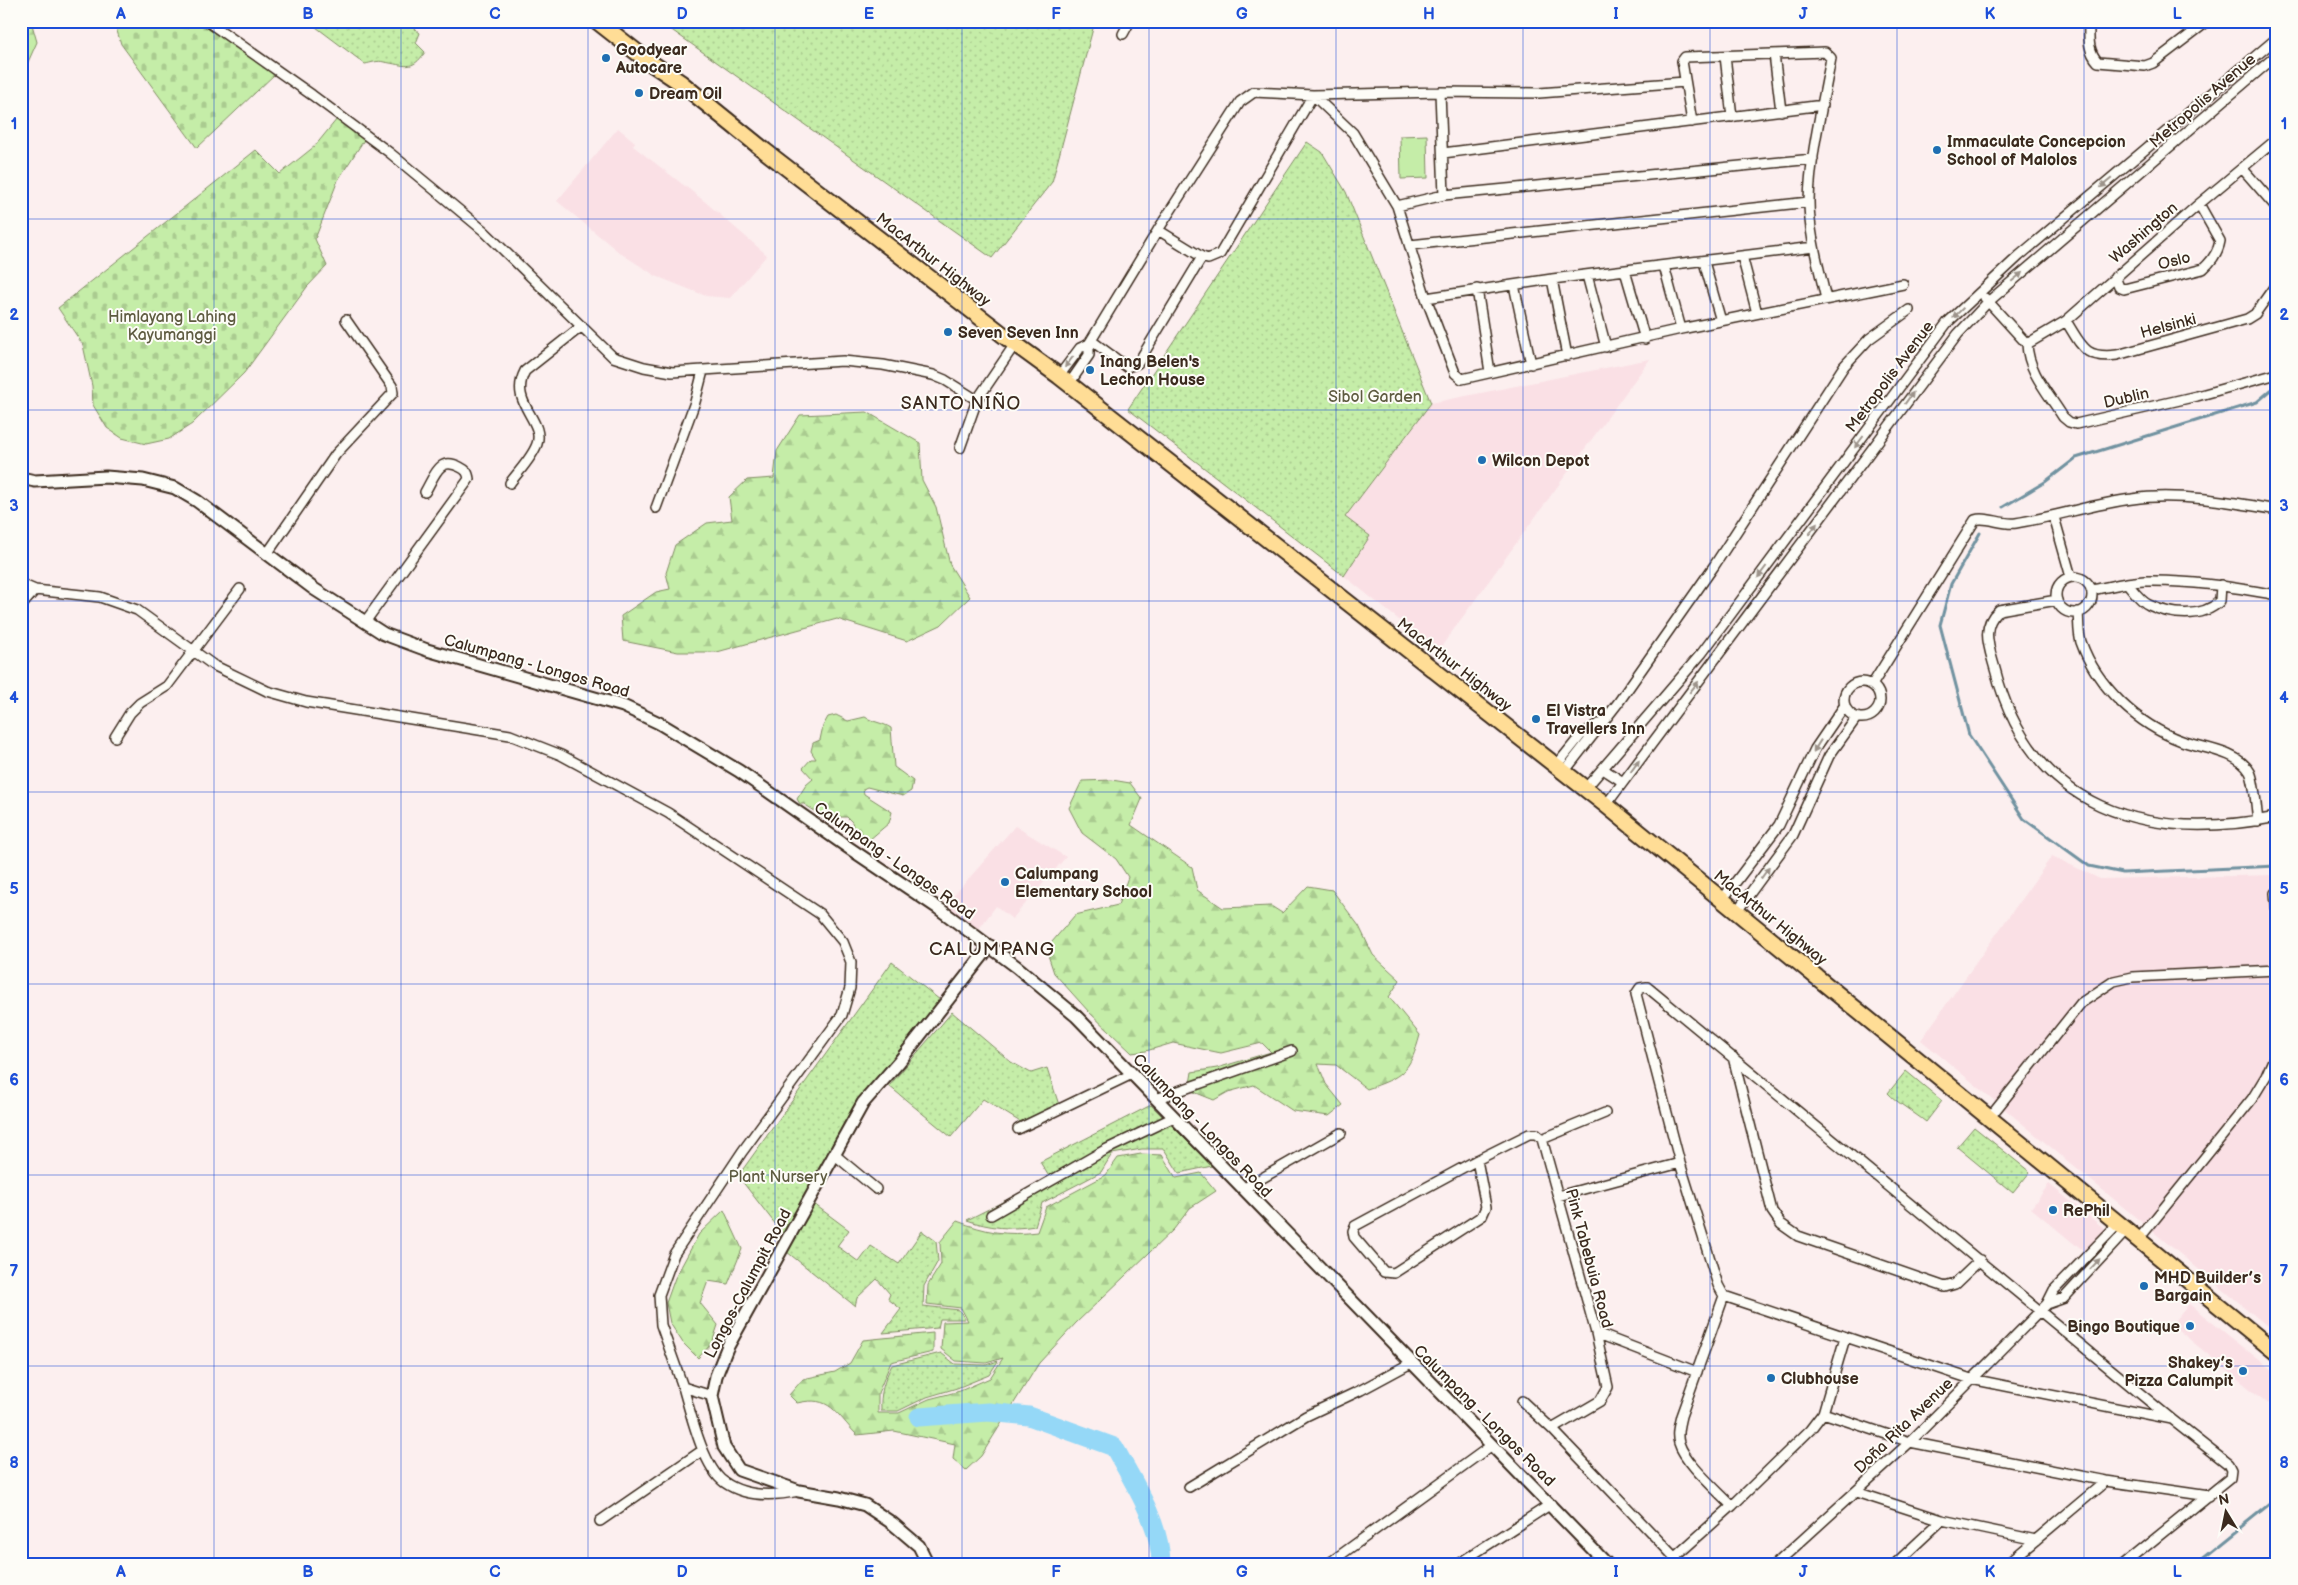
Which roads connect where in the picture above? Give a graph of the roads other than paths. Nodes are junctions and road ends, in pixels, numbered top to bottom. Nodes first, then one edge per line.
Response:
1 (207, 21) edge
2 (597, 21) edge
3 (1130, 21) edge
4 (2089, 21) edge
5 (2208, 21) edge
6 (1123, 34) dead end
7 (2277, 38) edge
8 (1774, 54) junction
9 (2277, 55) edge
10 (1725, 56) junction
11 (1685, 82) junction
12 (1440, 92) junction
13 (1313, 95) junction
14 (1823, 106) junction
15 (1781, 111) junction
16 (1732, 117) junction
17 (1692, 122) junction
18 (2277, 139) edge
19 (1443, 153) junction
20 (1814, 159) junction
21 (2242, 168) junction
22 (1444, 195) junction
23 (1809, 202) junction
24 (2199, 204) junction
25 (1397, 206) junction
26 (2277, 208) edge
27 (1158, 230) junction
28 (1410, 245) junction
29 (1814, 246) junction
30 (1742, 256) junction
31 (1202, 257) junction
32 (1704, 262) junction
33 (1664, 266) junction
34 (1624, 271) junction
35 (1587, 275) junction
36 (2115, 277) junction
37 (1552, 279) junction
38 (2277, 283) edge
39 (1903, 284) dead end
40 (1514, 285) junction
41 (1477, 289) junction
42 (1979, 292) junction
43 (1426, 298) junction
44 (1826, 299) junction
45 (1988, 302) junction
46 (1909, 310) dead end
47 (1757, 313) junction
48 (346, 320) dead end
49 (1721, 321) junction
50 (2066, 321) junction
51 (582, 326) junction
52 (1681, 329) junction
53 (1645, 339) junction
54 (1091, 343) junction
55 (1015, 344) junction
56 (2027, 344) junction
57 (1606, 347) junction
58 (1567, 356) junction
59 (1532, 364) junction
60 (703, 372) junction
61 (1490, 372) junction
62 (2277, 375) edge
63 (1064, 380) junction
64 (977, 400) junction
65 (960, 448) dead end
66 (21, 478) edge
67 (510, 483) dead end
68 (424, 492) dead end
69 (656, 508) dead end
70 (2277, 510) edge
71 (2054, 517) junction
72 (266, 554) junction
73 (2071, 578) junction
74 (2127, 583) junction
75 (21, 584) edge
76 (2221, 585) junction
77 (240, 589) dead end
78 (34, 590) junction
79 (2091, 590) junction
80 (2277, 595) edge
81 (2057, 600) junction
82 (21, 606) edge
83 (2078, 612) junction
84 (366, 622) junction
85 (195, 651) junction
86 (1872, 684) junction
87 (1845, 706) junction
88 (1857, 717) junction
89 (115, 737) dead end
90 (1560, 769) junction
91 (1602, 769) junction
92 (1623, 782) junction
93 (1585, 789) junction
94 (1606, 805) junction
95 (2277, 817) edge
96 (2258, 820) junction
97 (1779, 825) junction
98 (1793, 835) junction
99 (2275, 894) dead end
100 (1722, 900) junction
101 (1737, 912) junction
102 (2277, 914) edge
103 (990, 946) junction
104 (2277, 970) edge
105 (1292, 1051) dead end
106 (2277, 1051) edge
107 (1733, 1056) junction
108 (1132, 1074) junction
109 (1156, 1099) junction
110 (1605, 1113) dead end
111 (1990, 1117) junction
112 (1172, 1118) junction
113 (1018, 1128) dead end
114 (1342, 1134) dead end
115 (1542, 1139) junction
116 (835, 1155) junction
117 (1477, 1160) junction
118 (1680, 1163) junction
119 (876, 1189) dead end
120 (1243, 1189) junction
121 (1558, 1196) junction
122 (991, 1215) dead end
123 (2128, 1232) junction
124 (1980, 1260) junction
125 (1724, 1296) junction
126 (2044, 1308) junction
127 (1596, 1333) junction
128 (1845, 1338) junction
129 (2277, 1353) edge
130 (1411, 1363) junction
131 (1697, 1372) junction
132 (1971, 1380) junction
133 (683, 1387) junction
134 (712, 1396) junction
135 (1522, 1401) dead end
136 (1823, 1413) junction
137 (2171, 1419) junction
138 (1552, 1429) junction
139 (1910, 1442) junction
140 (1492, 1445) junction
141 (703, 1450) junction
142 (2106, 1481) junction
143 (1189, 1487) dead end
144 (799, 1491) junction
145 (1856, 1492) junction
146 (2209, 1496) junction
147 (1550, 1504) junction
148 (1732, 1506) junction
149 (1942, 1520) junction
150 (600, 1521) dead end
151 (2036, 1540) junction
152 (1678, 1560) edge
153 (928, 1564) edge
154 (1328, 1564) edge
155 (1458, 1564) edge
156 (1607, 1564) edge
157 (1776, 1564) edge
158 (1895, 1564) edge
159 (2007, 1564) edge
160 (2124, 1564) edge

1 - 51 street
2 - 55 highway, MacArthur Highway
3 - 6 street
4 - 5 street
7 -> 42 street, Metropolis Avenue
8 - 10 street
8 - 14 street
8 - 15 street
45 -> 9 street, Metropolis Avenue
10 - 11 street
10 - 16 street
11 - 12 street
11 - 17 street
12 - 13 street
12 - 19 street
13 - 25 street
13 - 27 street
13 - 31 street
14 - 15 street
14 - 20 street
15 - 16 street
16 - 17 street
17 - 19 street
18 - 21 street, Washington
19 - 22 street
20 - 22 street
20 - 23 street
21 - 24 street, Washington
21 - 26 street
22 - 25 street
23 - 28 street
23 - 29 street
24 - 36 street, Washington
24 - 36 street, Oslo
25 - 28 street
27 - 31 street
27 - 54 street
28 - 43 street
29 - 30 street
29 - 44 street
30 - 32 street
30 - 47 street
31 - 54 street
32 - 33 street
32 - 49 street
33 - 34 street
33 - 52 street
34 - 35 street
34 - 53 street
35 - 37 street
35 - 57 street
36 - 50 street, Washington
37 - 40 street
37 - 58 street
38 - 50 street, Helsinki
39 - 44 street
40 - 41 street
40 - 59 street
41 - 43 street
41 - 61 street
42 - 45 street
42 -> 91 street, Metropolis Avenue
43 - 61 street
44 - 47 street
45 - 56 street
92 -> 45 street, Metropolis Avenue
46 - 90 street
47 - 49 street
48 - 72 street
49 - 52 street
50 - 56 street, Washington
51 - 60 street
51 - 67 street
52 - 53 street
53 - 57 street
54 - 63 street
55 - 63 highway, MacArthur Highway
55 - 64 street
56 - 62 street, Dublin
57 - 58 street
58 - 59 street
59 - 61 street
60 - 64 street
60 - 69 street
63 - 90 highway, MacArthur Highway
64 - 65 street
66 - 72 street, Calumpang - Longos Road
68 - 84 street
70 - 71 street
71 - 73 street
71 - 86 street
72 - 84 street, Calumpang - Longos Road
73 - 79 street
73 - 81 street
74 - 76 street
74 - 76 street
74 - 79 street
75 - 78 street
76 - 80 street
77 - 85 street
78 - 82 street
78 - 85 street
79 - 83 street
81 - 83 street
81 - 96 street
83 - 96 street
84 - 103 street, Calumpang - Longos Road
85 - 89 street
85 - 133 street
86 - 87 street
86 - 88 street
87 - 88 street
87 -> 97 street
88 - 98 street
90 - 93 highway, MacArthur Highway
91 - 92 street
91 - 93 street, Metropolis Avenue
92 - 94 street, Metropolis Avenue
93 - 94 highway, MacArthur Highway
94 - 100 highway, MacArthur Highway
95 - 96 street
97 - 98 street
97 - 100 street
101 -> 98 street
99 - 102 street
100 - 101 highway, MacArthur Highway
101 - 111 highway, MacArthur Highway
103 - 108 street, Calumpang - Longos Road
103 - 116 street, Longos-Calumpit Road
104 - 111 street
105 - 109 street
106 - 123 street, Doña Rita Avenue
107 - 118 street
107 - 124 street
107 - 124 street
108 - 109 street, Calumpang - Longos Road
108 - 113 street
109 - 112 street, Calumpang - Longos Road
110 - 115 street
111 - 123 highway, MacArthur Highway
112 - 120 street, Calumpang - Longos Road
112 - 122 street
114 - 120 street
115 - 117 street
115 - 121 street, Pink Tabebuia Road
116 - 119 street
116 - 134 street, Longos-Calumpit Road
117 - 117 street
118 - 121 street
118 - 125 street
120 - 130 street, Calumpang - Longos Road
121 - 127 street, Pink Tabebuia Road
123 - 126 street, Doña Rita Avenue
123 - 129 highway, MacArthur Highway
124 - 126 street
125 - 128 street
125 - 131 street
126 - 132 street, Doña Rita Avenue
126 - 137 street
127 - 131 street
127 - 138 street, Pink Tabebuia Road
128 - 132 street
128 - 136 street
130 - 140 street, Calumpang - Longos Road
130 - 143 street
131 - 148 street
132 - 137 street
132 - 139 street, Doña Rita Avenue
133 - 134 street
133 - 141 street
134 - 144 street, Longos-Calumpit Road
135 - 138 street
136 - 139 street
136 - 148 street
137 - 146 street
138 - 152 street
139 - 142 street
139 - 145 street, Doña Rita Avenue
140 - 147 street, Calumpang - Longos Road
140 - 154 street
141 - 144 street
141 - 150 street
142 - 146 street
142 - 151 street
144 - 153 street, Longos-Calumpit Road
145 - 149 street
145 - 157 street, Doña Rita Avenue
146 - 160 street
147 - 155 street
147 - 156 street, Calumpang - Longos Road
148 - 152 street
149 - 151 street
149 - 158 street
151 - 159 street

